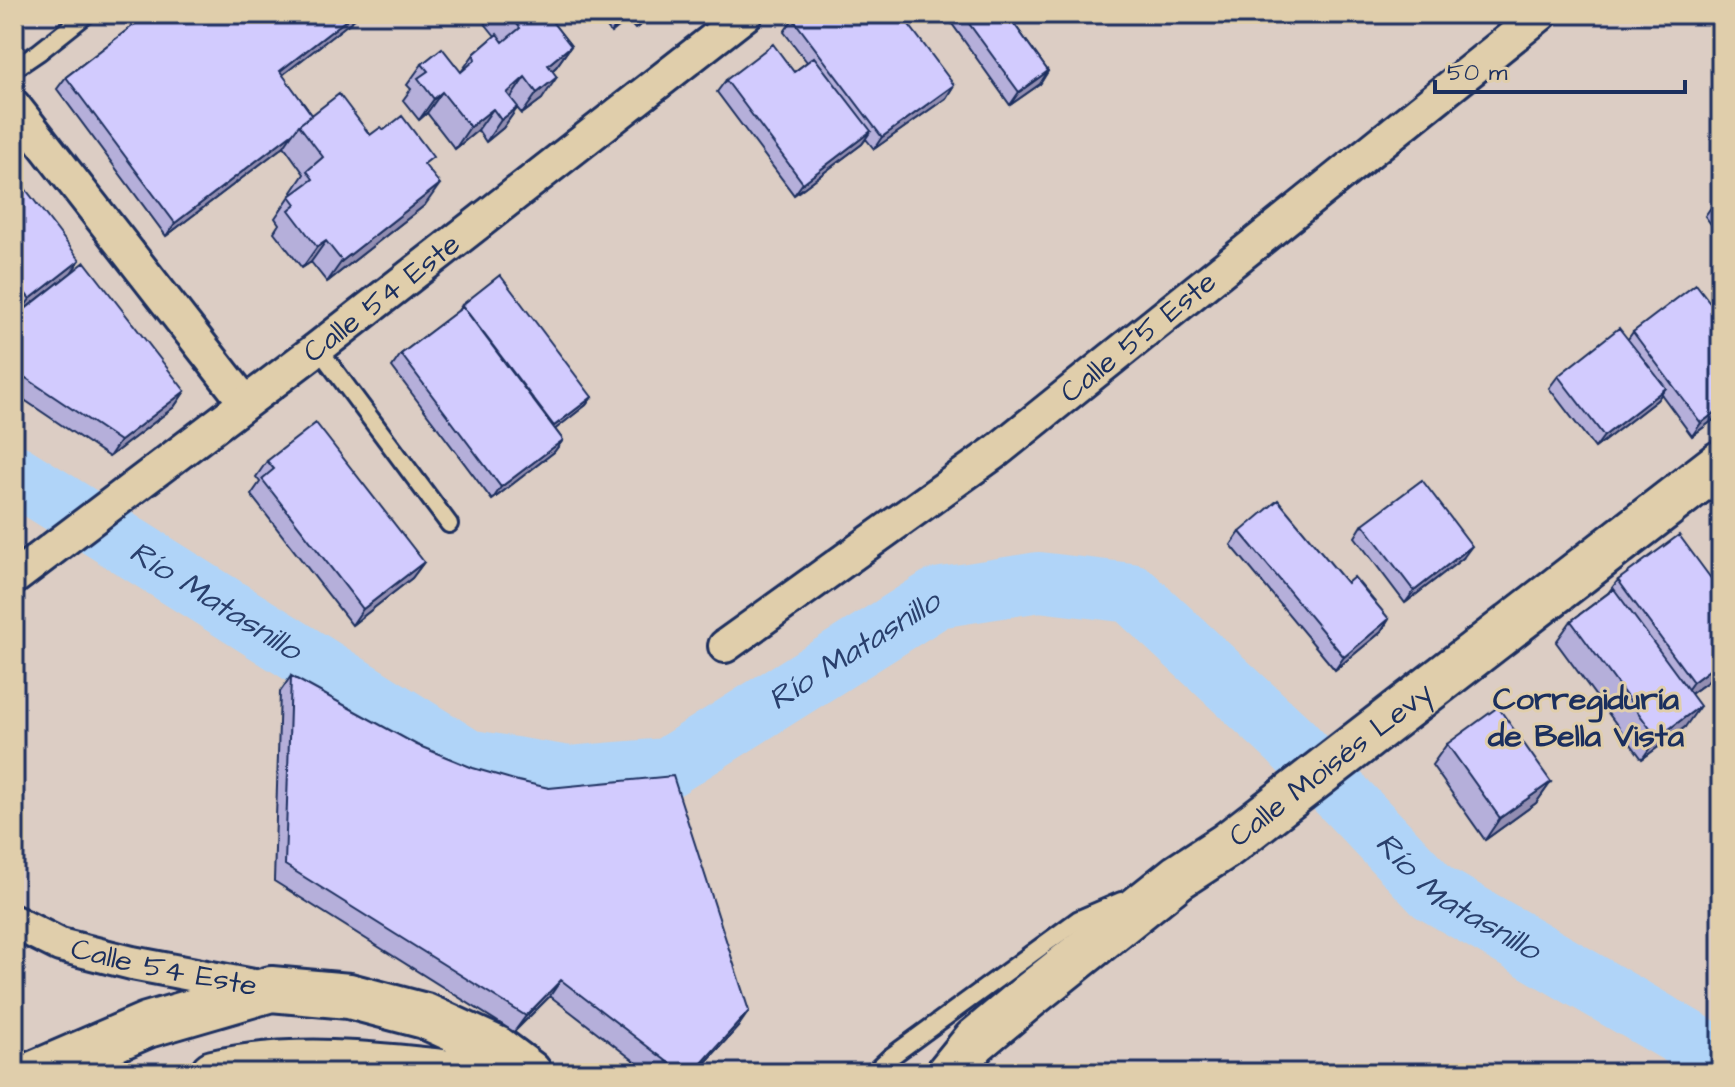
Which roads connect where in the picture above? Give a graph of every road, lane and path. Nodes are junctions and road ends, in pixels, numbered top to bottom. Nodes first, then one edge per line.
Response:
1 (87, 14) edge
2 (746, 14) edge
3 (1541, 14) edge
4 (14, 69) edge
5 (14, 106) edge
6 (318, 348) junction
7 (245, 402) junction
8 (1721, 463) edge
9 (449, 524) dead end
10 (14, 578) edge
11 (725, 646) dead end
12 (1178, 877) junction
13 (14, 922) edge
14 (271, 989) junction
15 (36, 1073) edge
16 (213, 1073) edge
17 (452, 1073) edge
18 (529, 1073) edge
19 (873, 1073) edge
20 (949, 1073) edge

1 - 4 lane
2 - 6 street, Calle 54 Este
3 - 11 street, Calle 55 Este
5 - 7 street
6 - 7 street, Calle 54 Este
6 - 9 lane
7 - 10 street, Calle 54 Este
8 - 12 main road, Calle Moisés Levy
12 - 19 lane
12 - 20 main road, Calle Moisés Levy
13 - 14 street, Calle 54 Este
14 - 15 main road
14 - 18 main road
16 - 17 main road

